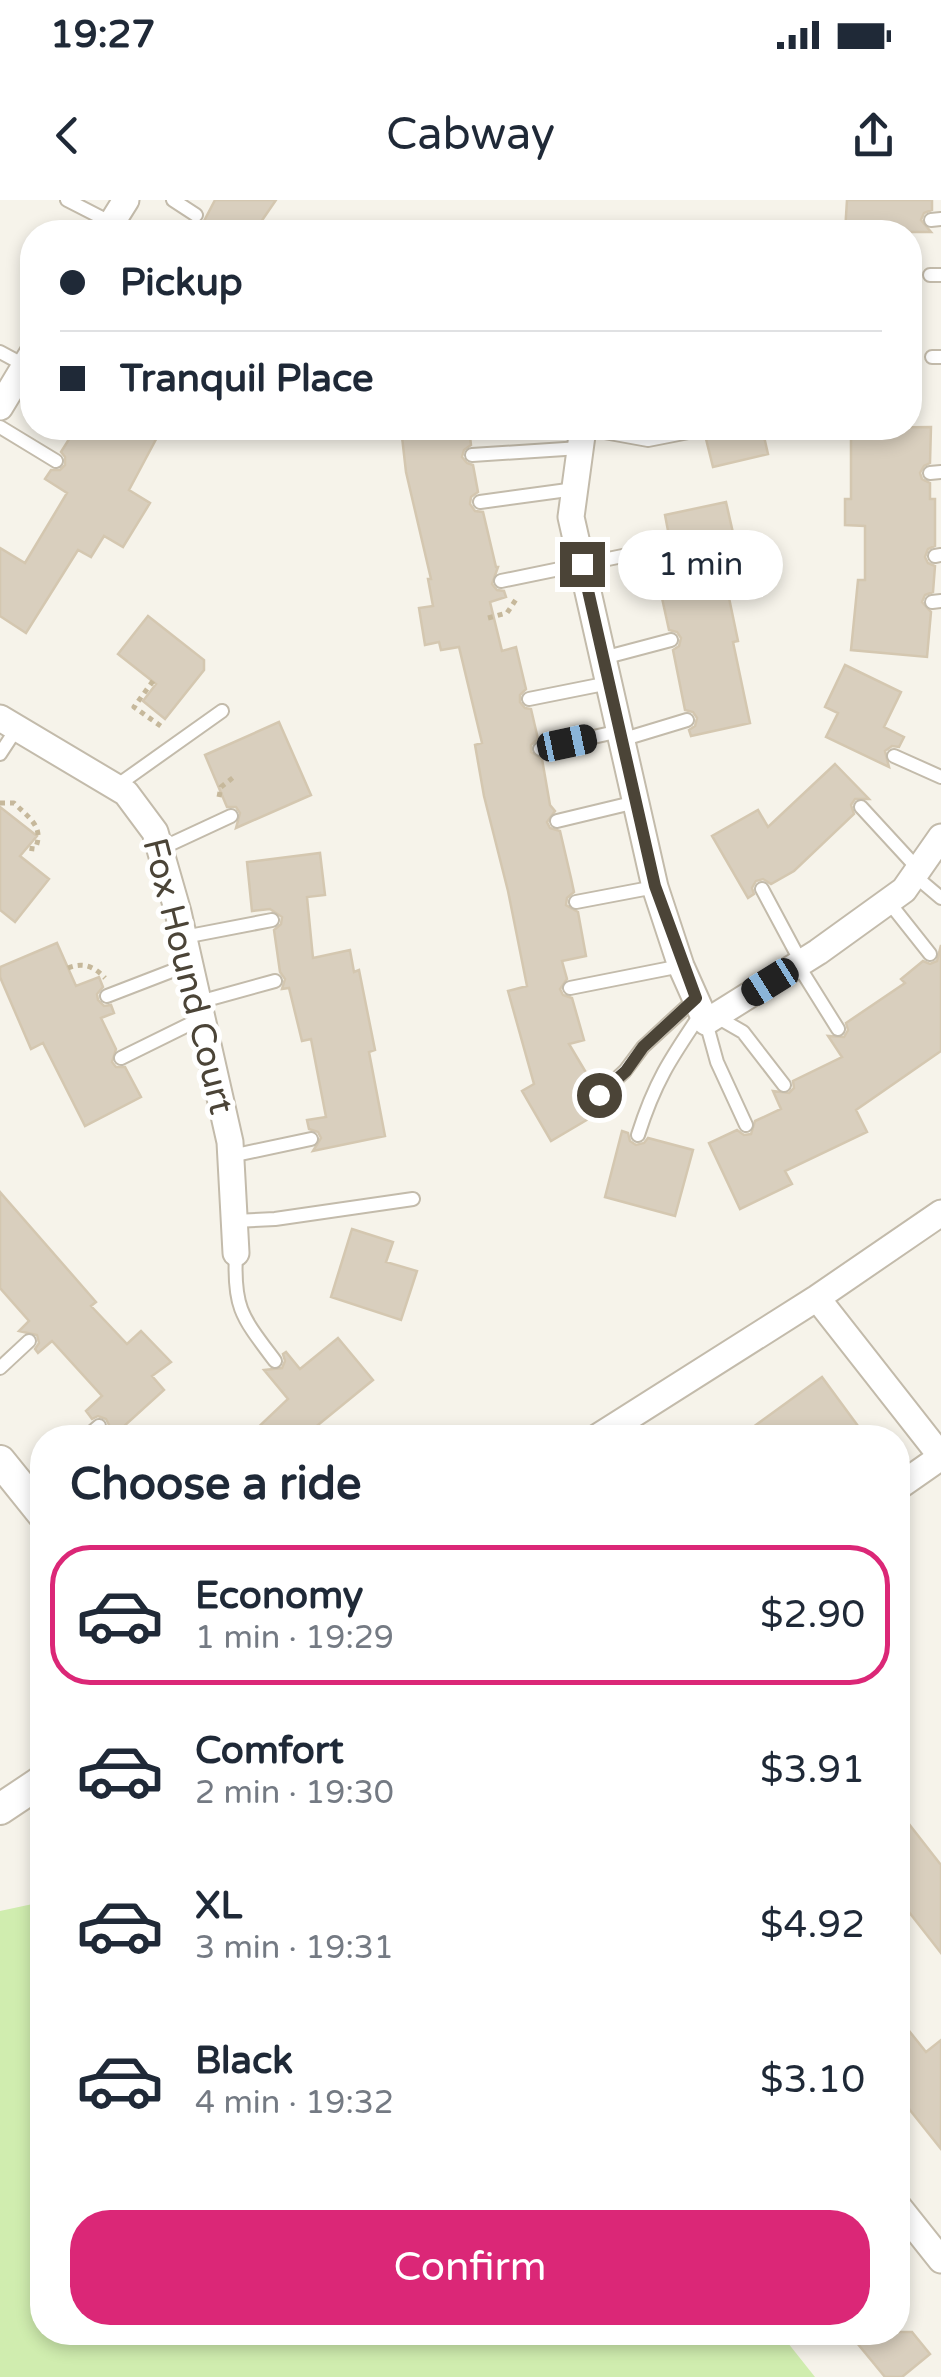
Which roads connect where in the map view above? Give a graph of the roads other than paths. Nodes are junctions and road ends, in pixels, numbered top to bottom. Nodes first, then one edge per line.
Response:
1 (67, 200) edge
2 (172, 200) edge
3 (196, 215) dead end
4 (97, 220) edge
5 (20, 378) edge
6 (0, 407) edge
7 (21, 440) edge
8 (543, 440) edge
9 (582, 440) edge
10 (472, 456) dead end
11 (56, 461) dead end
12 (575, 489) junction
13 (480, 502) dead end
14 (672, 546) dead end
15 (582, 564) junction
16 (501, 580) dead end
17 (670, 640) dead end
18 (606, 670) junction
19 (529, 699) dead end
20 (222, 710) dead end
21 (688, 720) dead end
22 (8, 723) edge
23 (621, 736) junction
24 (540, 749) dead end
25 (0, 754) edge
26 (894, 756) dead end
27 (941, 777) edge
28 (116, 787) junction
29 (636, 802) junction
30 (860, 807) dead end
31 (232, 816) dead end
32 (557, 821) dead end
33 (941, 837) edge
34 (160, 850) junction
35 (917, 873) junction
36 (655, 886) junction
37 (762, 889) dead end
38 (941, 898) edge
39 (888, 901) junction
40 (576, 902) dead end
41 (272, 920) dead end
42 (184, 937) junction
43 (930, 954) dead end
44 (190, 964) junction
45 (799, 964) junction
46 (681, 966) junction
47 (276, 981) dead end
48 (570, 988) dead end
49 (110, 994) road end
50 (200, 1010) junction
51 (705, 1012) junction
52 (838, 1029) dead end
53 (121, 1058) dead end
54 (784, 1085) dead end
55 (599, 1095) dead end
56 (746, 1125) dead end
57 (638, 1136) dead end
58 (311, 1139) dead end
59 (231, 1156) junction
60 (413, 1200) dead end
61 (941, 1213) edge
62 (234, 1221) junction
63 (236, 1253) joint
64 (817, 1298) junction
65 (28, 1342) dead end
66 (275, 1360) dead end
67 (0, 1368) edge
68 (617, 1425) edge
69 (941, 1456) edge
70 (0, 1460) edge
71 (910, 1478) edge
72 (30, 1488) edge
73 (30, 1788) edge
74 (0, 1809) edge
75 (910, 2221) edge
76 (941, 2260) edge

1 - 4 lane
2 - 3 lane
5 - 6 street
7 - 11 lane
8 - 10 lane
9 - 12 street
12 - 13 lane
12 - 15 street
14 - 15 lane
15 - 16 lane
15 - 18 street
17 - 18 lane
18 - 19 lane
18 - 23 street
20 - 28 lane
21 - 23 lane
22 - 25 lane
22 - 28 street, Fox Hound Court
23 - 24 lane
23 - 29 street
26 - 27 lane
28 - 34 street, Fox Hound Court
29 - 32 lane
29 - 36 street
30 - 35 lane
31 - 34 lane
33 - 35 street
34 - 42 street, Fox Hound Court
35 - 38 lane
35 - 39 street
36 - 40 lane
36 - 46 street
37 - 45 lane
39 - 43 lane
39 - 45 street
41 - 42 lane
42 - 44 street, Fox Hound Court
44 - 49 lane
44 - 50 street, Fox Hound Court
45 - 51 street
45 - 52 lane
46 - 48 lane
46 - 51 street
47 - 50 lane
50 - 53 lane
50 - 59 street, Fox Hound Court
51 - 54 lane
51 - 55 lane
51 - 56 lane
51 - 57 lane
58 - 59 lane
59 - 62 street, Fox Hound Court
60 - 62 lane
61 - 64 street
62 - 63 street, Fox Hound Court
63 - 66 lane
64 - 68 street
64 - 69 street
65 - 67 lane
69 - 71 street
70 - 72 street
73 - 74 street
75 - 76 street

